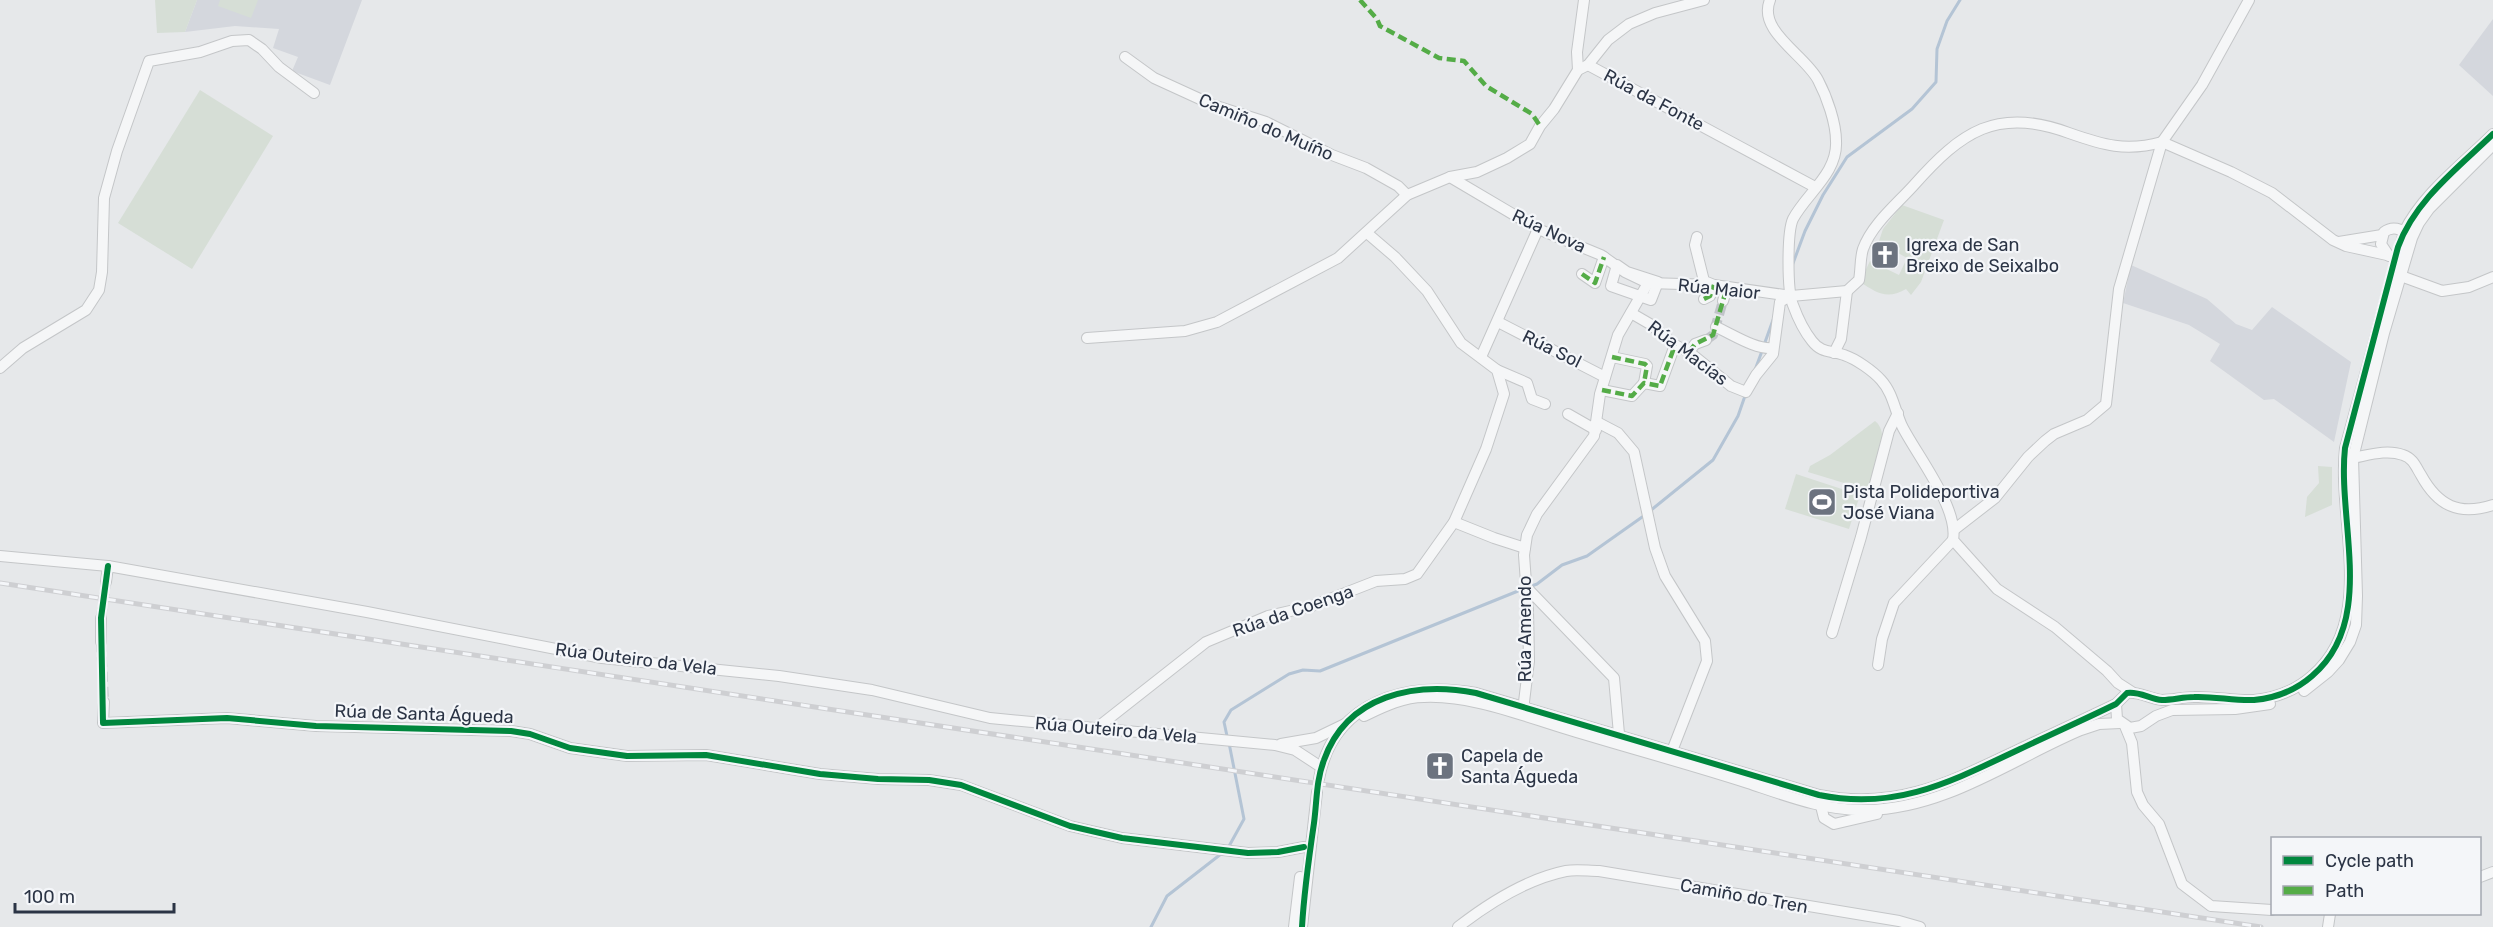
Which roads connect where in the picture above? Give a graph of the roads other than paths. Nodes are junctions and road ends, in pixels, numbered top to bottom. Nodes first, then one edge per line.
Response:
1 (1584, 0) edge
2 (1704, 0) edge
3 (1770, 0) edge
4 (2249, 0) edge
5 (1125, 57) dead end
6 (1583, 67) junction
7 (314, 93) dead end
8 (2493, 134) edge
9 (2162, 142) junction
10 (2493, 145) edge
11 (1450, 177) junction
12 (1815, 187) junction
13 (1407, 195) junction
14 (2430, 196) junction
15 (2419, 223) junction
16 (1538, 229) junction
17 (2386, 231) junction
18 (1367, 233) junction
19 (2406, 234) junction
20 (1697, 237) dead end
21 (2338, 242) junction
22 (2395, 255) junction
23 (1604, 256) junction
24 (1617, 265) junction
25 (2402, 273) junction
26 (1582, 274) dead end
27 (2493, 277) edge
28 (1653, 282) junction
29 (1714, 285) junction
30 (1727, 286) junction
31 (1847, 291) junction
32 (1641, 296) junction
33 (1791, 296) junction
34 (1704, 299) dead end
35 (1723, 301) tunnel mouth
36 (1631, 313) junction
37 (1498, 322) junction
38 (1716, 327) dead end
39 (1087, 339) dead end
40 (1706, 340) tunnel mouth
41 (1675, 345) junction
42 (1773, 348) junction
43 (1689, 352) junction
44 (1834, 353) junction
45 (1480, 357) junction
46 (1612, 357) junction
47 (0, 368) edge
48 (1497, 370) junction
49 (1605, 377) junction
50 (1644, 383) junction
51 (1602, 390) junction
52 (2358, 393) junction
53 (1545, 404) dead end
54 (1898, 413) junction
55 (1568, 414) dead end
56 (1597, 426) junction
57 (2353, 454) junction
58 (2492, 508) edge
59 (1454, 522) junction
60 (1954, 535) junction
61 (1524, 548) junction
62 (0, 556) edge
63 (108, 566) junction
64 (106, 582) tunnel mouth
65 (1526, 587) junction
66 (101, 618) tunnel mouth
67 (1832, 633) dead end
68 (101, 642) tunnel mouth
69 (1878, 665) dead end
70 (2124, 697) junction
71 (2145, 698) junction
72 (104, 702) tunnel mouth
73 (1474, 703) junction
74 (1524, 708) junction
75 (2145, 723) junction
76 (1345, 724) junction
77 (2122, 725) junction
78 (1098, 727) junction
79 (1619, 734) junction
80 (1335, 738) junction
81 (1603, 740) junction
82 (2132, 743) junction
83 (1275, 745) junction
84 (1672, 751) junction
85 (1780, 783) junction
86 (1926, 791) junction
87 (1822, 803) junction
88 (1845, 807) junction
89 (1887, 809) junction
90 (1841, 822) junction
91 (1304, 847) junction
92 (2271, 910) edge
93 (1294, 927) edge
94 (1302, 927) edge
95 (1458, 927) edge
96 (1920, 927) edge

1 - 6 street
2 - 6 street
3 - 12 street
4 - 9 street
5 - 13 street, Camiño do Muíño
6 - 11 street, Rúa da Fonte
6 - 12 street, Rúa da Fonte
7 - 47 street
8 - 14 street
9 - 21 street
9 - 31 street
9 - 60 street
10 - 15 street
11 - 13 street, Rúa da Fonte
11 - 16 street, Rúa Nova
12 - 33 street
13 - 18 street, Rúa da Fonte
14 - 17 street
14 - 19 street
15 - 19 street
15 - 25 street
16 - 23 street, Rúa Nova
16 - 37 street
17 - 19 street
17 - 21 street
17 - 22 street
18 - 39 street, Rúa da Fonte
18 - 45 street
19 - 22 street
20 - 29 street
21 - 22 street
22 - 25 street
22 - 52 street
23 - 24 street, Rúa Nova
23 - 26 street
24 - 28 street, Rúa Nova
24 - 32 street
25 - 27 street
25 - 57 street
28 - 29 street, Rúa Maior
28 - 32 street
29 - 30 street, Rúa Maior
29 - 34 street
30 - 33 street, Rúa Maior
30 - 35 street
31 - 33 street, Rúa Maior
31 - 44 street
32 - 36 street
33 - 42 street
33 - 44 street
36 - 41 street, Rúa Macías
36 - 46 street
37 - 45 street
37 - 49 street, Rúa Sol
38 - 42 street
40 - 43 street
41 - 43 street, Rúa Macías
41 - 50 street
42 - 43 street, Rúa Macías
44 - 54 street
45 - 48 street
46 - 49 street
46 - 50 street
48 - 53 street
48 - 59 street, Rúa da Coenga
49 - 51 street
50 - 51 street
51 - 56 street
52 - 57 street
52 - 71 street
54 - 60 street
54 - 67 street
55 - 56 street
56 - 61 street
56 - 84 street
57 - 58 street
57 - 75 street
59 - 61 street
59 - 78 street, Rúa da Coenga
60 - 69 street
60 - 70 street
61 - 65 street, Rúa Amendo
62 - 63 street, Rúa Outeiro da Vela
63 - 64 street
63 - 78 street, Rúa Outeiro da Vela
65 - 74 street, Rúa Amendo
65 - 79 street
66 - 68 street
70 - 71 street
70 - 77 street
70 - 86 street
71 - 75 street
72 - 91 street, Rúa de Santa Águeda
73 - 74 street
73 - 80 street
73 - 81 street
74 - 76 street
74 - 79 street
74 - 81 street
75 - 77 street
75 - 82 street
76 - 80 street
76 - 83 street
77 - 82 street
77 - 89 street
78 - 83 street, Rúa Outeiro da Vela
79 - 84 street
80 - 83 street
81 - 87 street
82 - 92 street
84 - 85 street
85 - 86 street
85 - 87 street
86 - 88 street
87 - 88 street
87 - 90 street
88 - 89 street
88 - 90 street
89 - 90 street
91 - 93 street
91 - 94 street
95 - 96 street, Camiño do Tren

